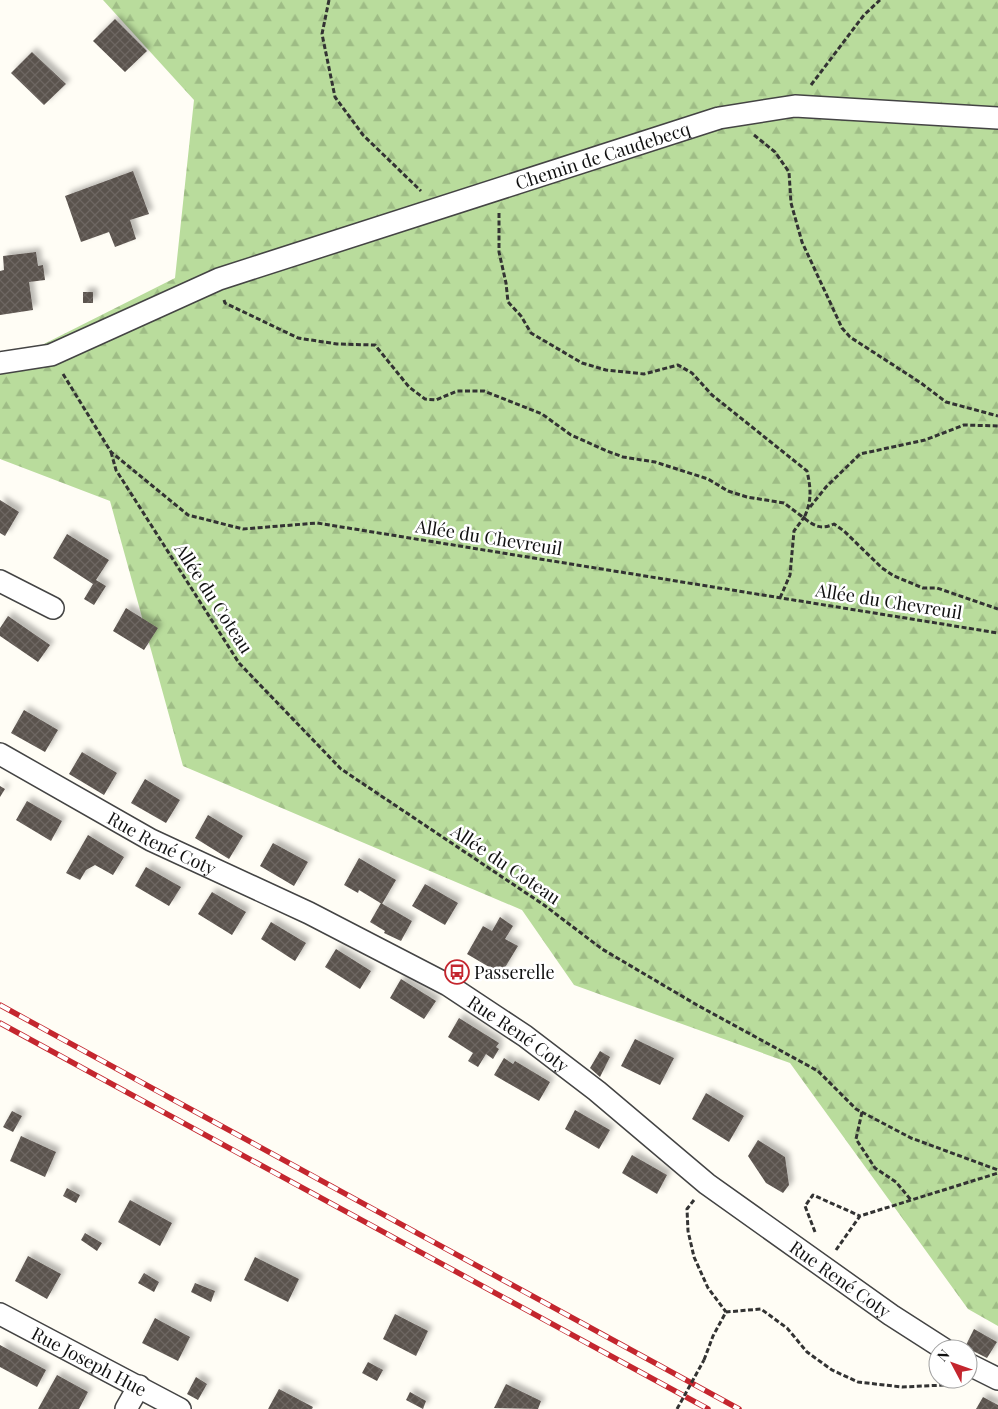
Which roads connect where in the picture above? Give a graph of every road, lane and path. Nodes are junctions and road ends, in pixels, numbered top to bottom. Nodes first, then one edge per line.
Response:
1 (329, 0) edge
2 (880, 0) edge
3 (795, 106) junction
4 (732, 116) junction
5 (998, 118) edge
6 (496, 190) junction
7 (424, 195) dead end
8 (219, 279) junction
9 (51, 354) junction
10 (0, 363) edge
11 (998, 416) edge
12 (998, 426) edge
13 (111, 452) junction
14 (804, 518) junction
15 (0, 581) edge
16 (780, 598) junction
17 (53, 608) dead end
18 (998, 609) edge
19 (998, 633) edge
20 (0, 754) edge
21 (862, 1112) junction
22 (998, 1172) edge
23 (911, 1200) junction
24 (687, 1209) dead end
25 (860, 1216) junction
26 (818, 1236) dead end
27 (835, 1252) dead end
28 (726, 1312) junction
29 (0, 1314) edge
30 (928, 1339) edge
31 (978, 1369) edge
32 (998, 1379) edge
33 (928, 1385) edge
34 (138, 1386) junction
35 (126, 1409) edge
36 (180, 1409) edge
37 (677, 1409) edge

1 - 7 path
2 - 3 path
3 - 4 street, Chemin de Caudebecq
3 - 5 street, Chemin de Caudebecq
4 - 6 street, Chemin de Caudebecq
4 - 11 path
6 - 8 street, Chemin de Caudebecq
6 - 14 path
8 - 9 street, Chemin de Caudebecq
8 - 14 path
9 - 10 street, Chemin de Caudebecq
9 - 13 path, Allée du Chevreuil
12 - 14 path
13 - 16 path, Allée du Chevreuil
13 - 21 path, Allée du Coteau
14 - 16 path
14 - 18 path
15 - 17 street
16 - 19 path, Allée du Chevreuil
20 - 30 street, Rue René Coty
21 - 22 path, Allée du Coteau
21 - 23 path
22 - 23 path
23 - 25 path
24 - 28 path
25 - 26 path
25 - 27 path
28 - 33 path
28 - 37 path, bridge
29 - 34 street, Rue Joseph Hue
31 - 32 street
34 - 35 street
34 - 36 street, Rue Joseph Hue

